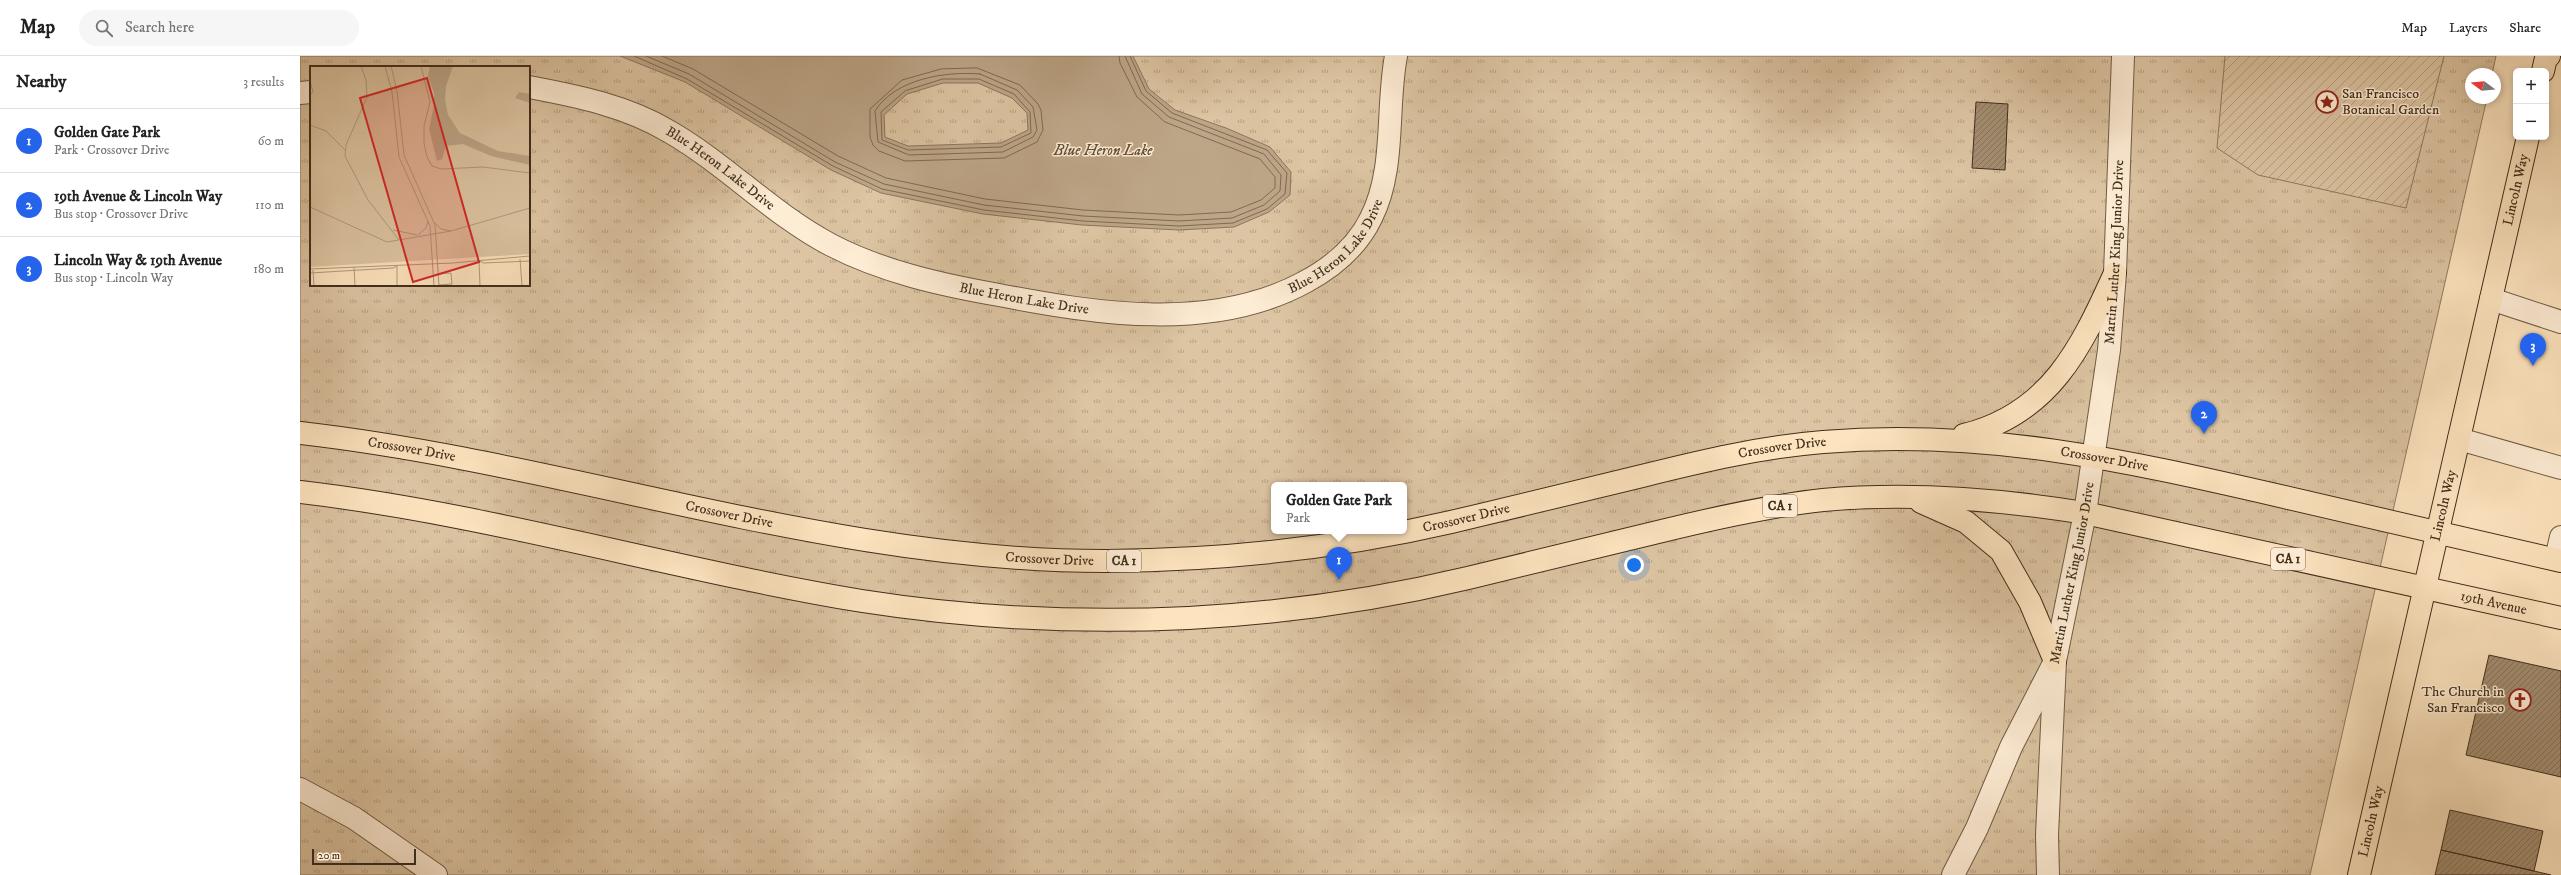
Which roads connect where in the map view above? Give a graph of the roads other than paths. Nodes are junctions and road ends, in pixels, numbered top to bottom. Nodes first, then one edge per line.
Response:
1 (1396, 56) edge
2 (2122, 56) edge
3 (530, 87) edge
4 (310, 92) edge
5 (300, 93) edge
6 (2527, 140) edge
7 (2115, 273) junction
8 (2491, 299) junction
9 (2561, 322) edge
10 (300, 433) edge
11 (1947, 439) junction
12 (2459, 439) junction
13 (2095, 456) junction
14 (2561, 468) edge
15 (300, 492) edge
16 (1900, 496) junction
17 (2085, 513) junction
18 (1407, 532) edge
19 (2438, 532) junction
20 (1394, 534) edge
21 (2561, 537) edge
22 (2558, 560) edge
23 (2425, 588) junction
24 (2561, 618) edge
25 (2055, 661) junction
26 (300, 789) edge
27 (436, 875) edge
28 (1953, 875) edge
29 (2048, 875) edge
30 (2359, 875) edge

1 - 3 street, Blue Heron Lake Drive
2 - 7 street, Martin Luther King Junior Drive
4 - 5 street
6 - 8 main road, Lincoln Way
7 - 11 main road
7 - 13 street, Martin Luther King Junior Drive
8 - 9 street
8 - 12 main road, Lincoln Way
10 - 20 main road, Crossover Drive / CA 1
11 - 13 main road, Crossover Drive / CA 1
11 - 18 main road, Crossover Drive / CA 1
12 - 14 street
12 - 19 main road, Lincoln Way
13 - 17 street, Martin Luther King Junior Drive
13 - 19 main road, Crossover Drive / CA 1
15 - 16 main road, CA 1
16 - 17 main road, CA 1
16 - 25 main road
17 - 23 main road, CA 1
17 - 25 street, Martin Luther King Junior Drive
19 - 22 main road, CA 1
19 - 23 main road, Lincoln Way
21 - 22 street
23 - 24 main road, 19th Avenue / CA 1
23 - 30 main road, Lincoln Way
25 - 28 street
25 - 29 street, Martin Luther King Junior Drive
26 - 27 street

